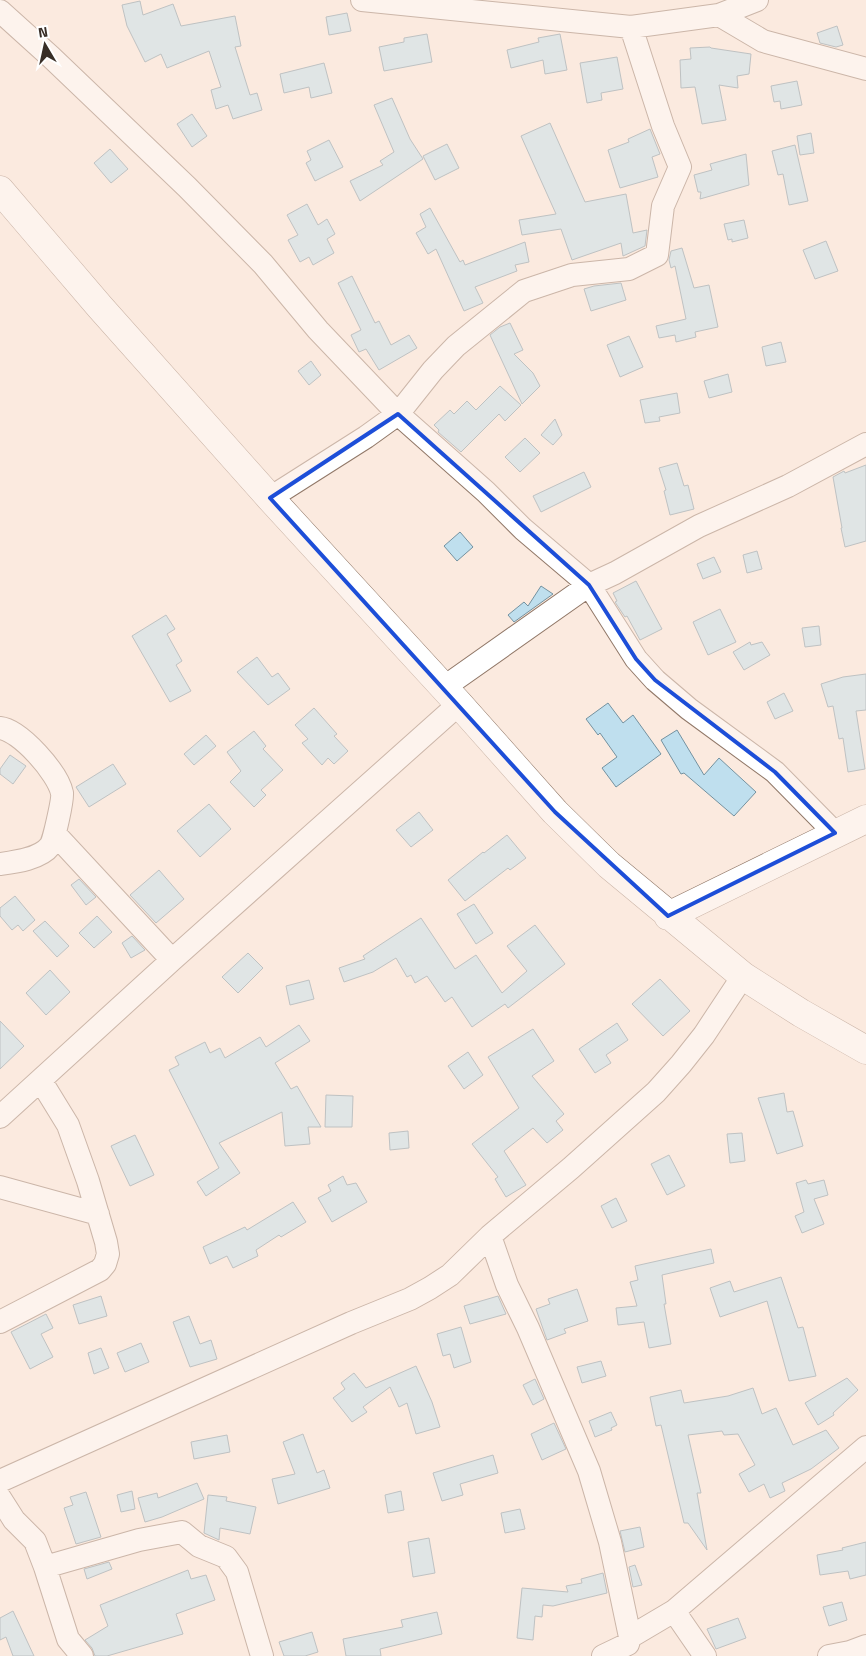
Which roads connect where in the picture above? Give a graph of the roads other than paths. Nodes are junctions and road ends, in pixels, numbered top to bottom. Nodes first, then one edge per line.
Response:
1 (362, 0) edge
2 (757, 0) edge
3 (0, 11) edge
4 (719, 15) junction
5 (630, 28) junction
6 (866, 69) edge
7 (0, 190) edge
8 (398, 414) junction
9 (866, 444) edge
10 (270, 498) junction
11 (589, 585) junction
12 (451, 696) junction
13 (0, 728) edge
14 (854, 828) edge
15 (55, 834) junction
16 (0, 864) edge
17 (668, 916) junction
18 (172, 960) junction
19 (743, 976) junction
20 (866, 1050) edge
21 (41, 1081) junction
22 (0, 1117) edge
23 (0, 1187) edge
24 (98, 1214) junction
25 (490, 1236) junction
26 (0, 1322) edge
27 (866, 1446) edge
28 (0, 1481) edge
29 (0, 1498) edge
30 (45, 1567) junction
31 (674, 1611) junction
32 (630, 1637) junction
33 (607, 1655) edge
34 (82, 1656) edge
35 (262, 1656) edge
36 (705, 1656) edge

1 - 5 street
2 - 4 street
3 - 8 street
4 - 5 street
4 - 6 street
5 - 8 street
7 - 10 street
8 - 10 street
8 - 11 street
9 - 11 street
10 - 12 street
11 - 12 street
11 - 14 street
12 - 17 street
12 - 18 street
13 - 15 street
14 - 17 street
15 - 16 street
15 - 18 street
17 - 19 street
18 - 21 street
19 - 20 street
19 - 25 street
21 - 22 street
21 - 24 street
23 - 24 street
24 - 26 street
25 - 28 street
25 - 32 street
27 - 31 street
29 - 30 street
30 - 34 street
30 - 35 street
31 - 32 street
31 - 36 street
32 - 33 street

